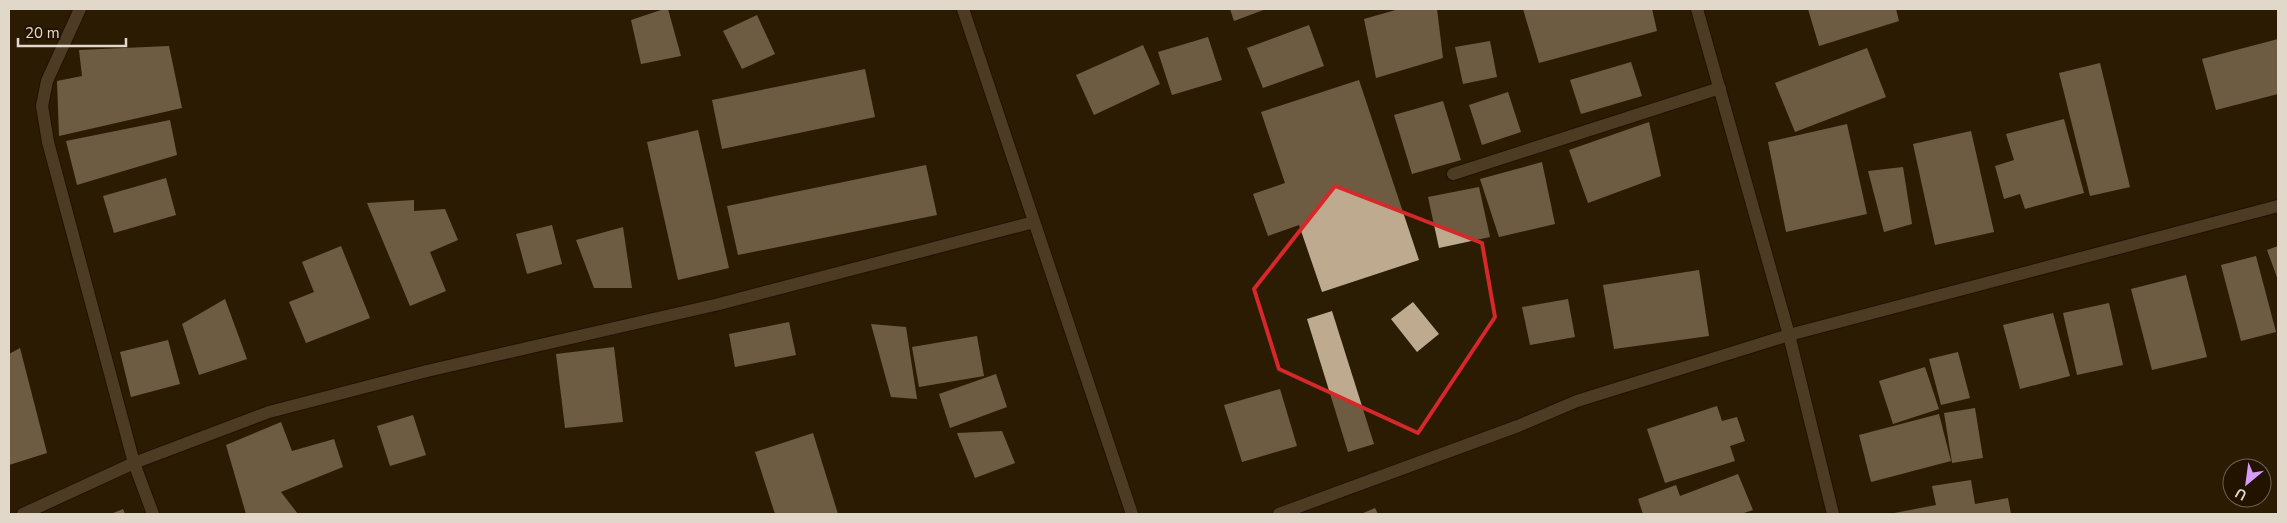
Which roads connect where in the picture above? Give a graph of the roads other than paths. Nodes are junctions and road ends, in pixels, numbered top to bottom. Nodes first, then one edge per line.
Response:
1 (80, 9) edge
2 (964, 9) edge
3 (1697, 9) edge
4 (1720, 88) junction
5 (1453, 174) dead end
6 (2278, 206) edge
7 (1034, 222) junction
8 (1789, 335) junction
9 (134, 462) junction
10 (23, 514) edge
11 (153, 514) edge
12 (1132, 514) edge
13 (1279, 514) edge
14 (1833, 514) edge

1 - 9 street
2 - 7 street
3 - 4 street
4 - 5 street
4 - 8 street
6 - 8 street
7 - 9 street
7 - 12 street
8 - 13 street
8 - 14 street
9 - 10 street
9 - 11 street

